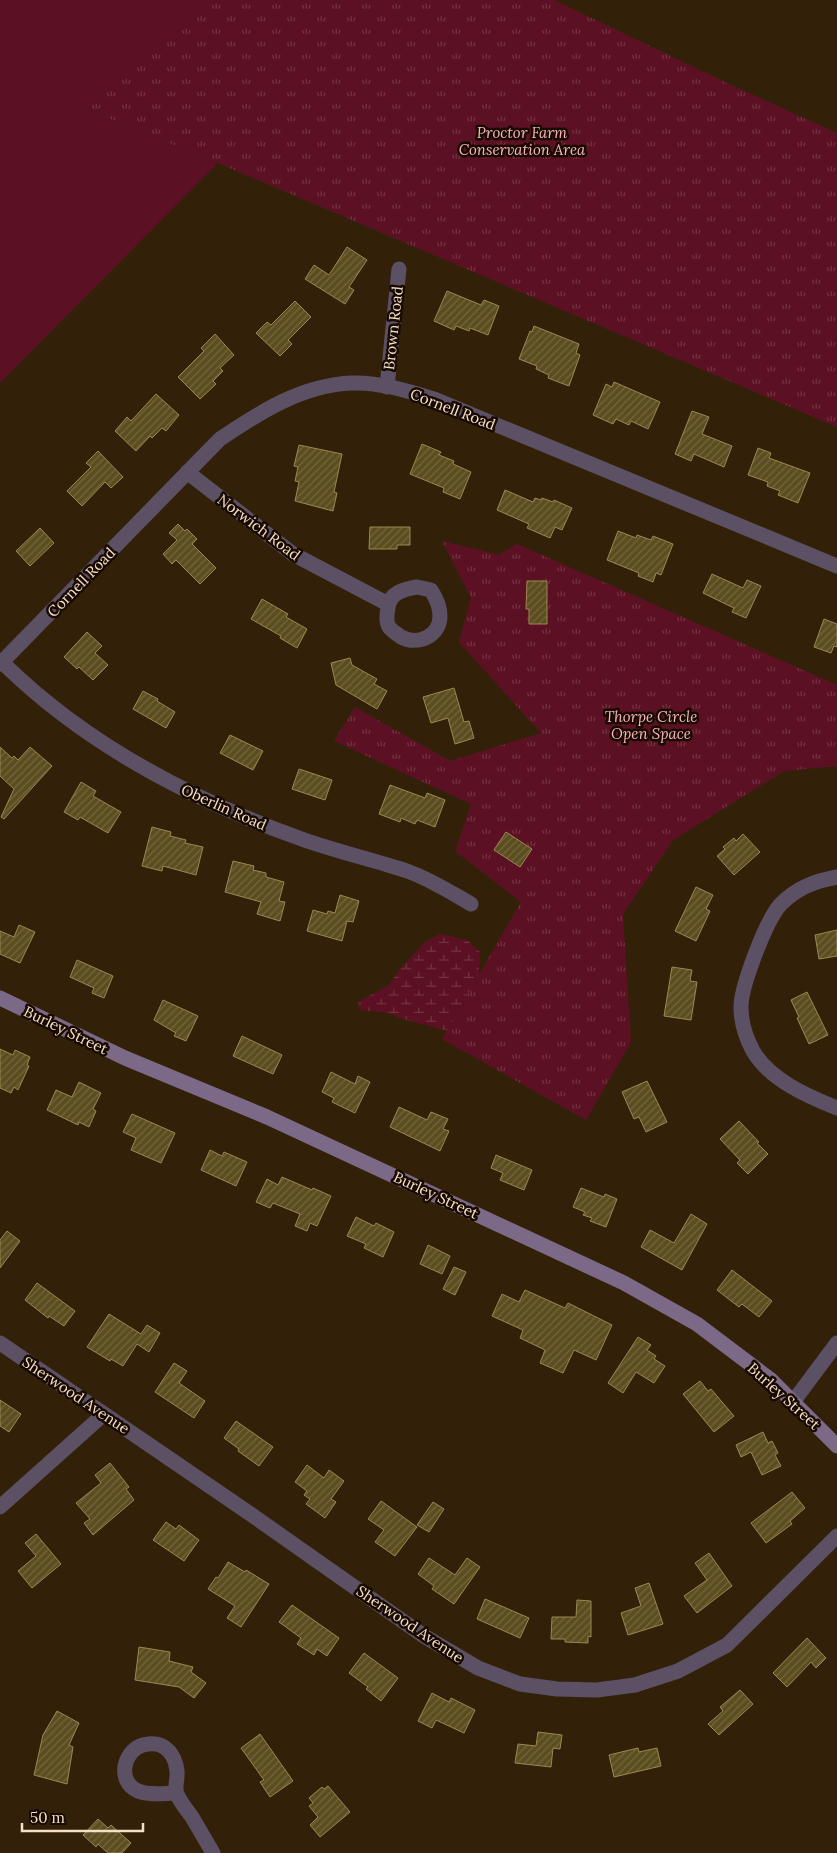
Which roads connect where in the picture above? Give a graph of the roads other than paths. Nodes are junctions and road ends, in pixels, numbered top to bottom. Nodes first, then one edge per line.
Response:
1 (399, 269) dead end
2 (387, 387) junction
3 (187, 472) junction
4 (837, 566) edge
5 (388, 604) dead end
6 (1, 663) edge
7 (837, 877) edge
8 (471, 904) dead end
9 (0, 998) edge
10 (837, 1108) edge
11 (0, 1343) edge
12 (837, 1343) edge
13 (793, 1402) junction
14 (104, 1414) junction
15 (837, 1446) edge
16 (0, 1506) edge
17 (837, 1536) edge
18 (176, 1793) dead end
19 (213, 1853) edge

1 - 2 street, Brown Road
2 - 3 street, Cornell Road
2 - 4 street, Cornell Road
3 - 5 street, Norwich Road
3 - 6 street, Cornell Road
6 - 8 street, Oberlin Road
7 - 10 street
9 - 13 main road, Burley Street
11 - 14 street, Sherwood Avenue
12 - 13 street
13 - 15 main road, Burley Street
14 - 16 street
14 - 17 street, Sherwood Avenue
18 - 19 street

